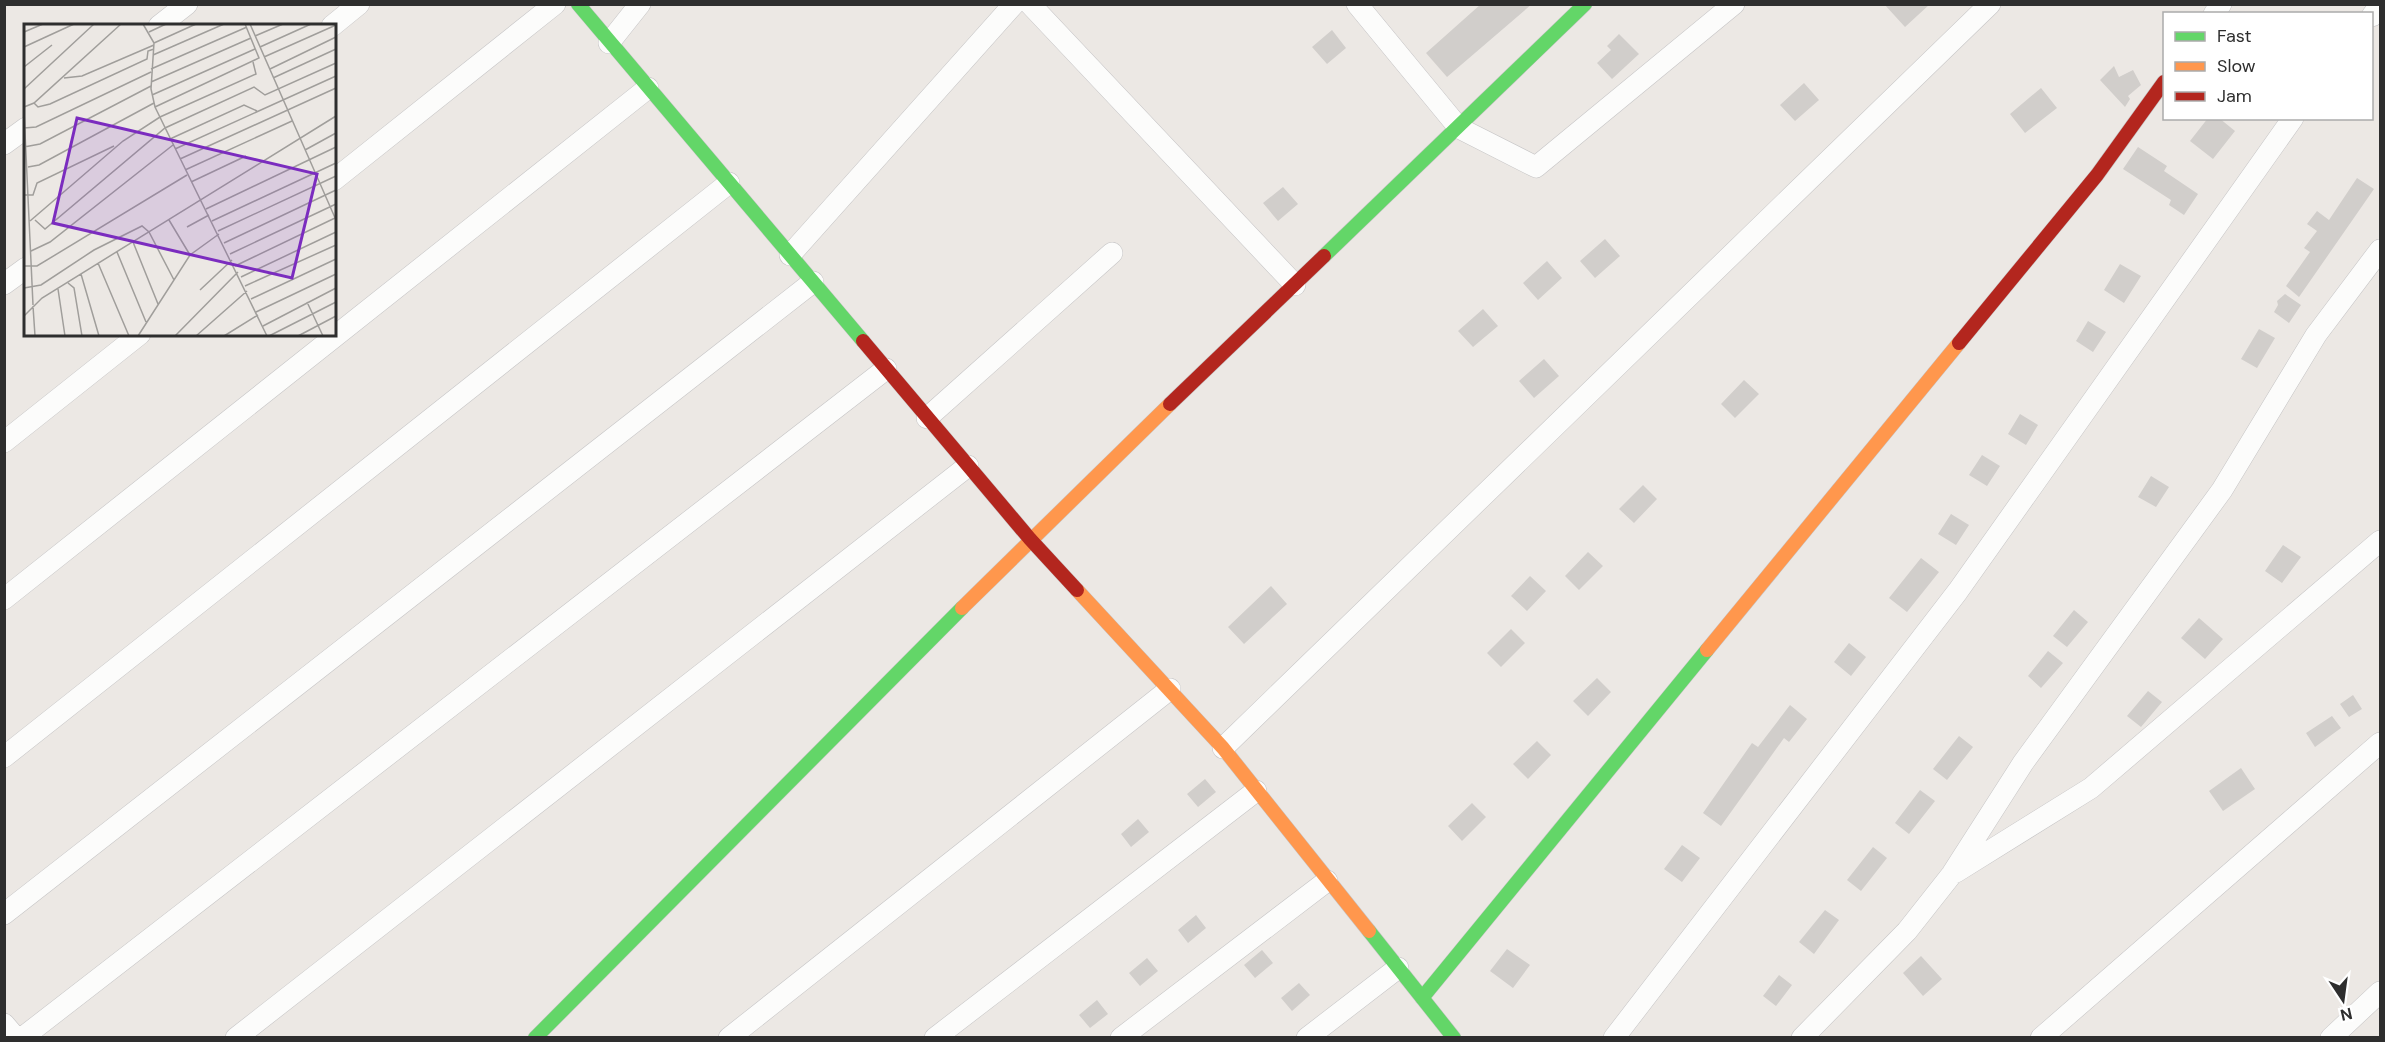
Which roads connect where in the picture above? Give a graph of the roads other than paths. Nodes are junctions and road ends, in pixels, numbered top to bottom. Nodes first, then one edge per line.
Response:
1 (187, 4) edge
2 (359, 4) edge
3 (555, 4) edge
4 (578, 4) edge
5 (640, 4) edge
6 (1014, 4) edge
7 (1030, 4) edge
8 (1357, 4) edge
9 (1585, 4) edge
10 (1734, 4) edge
11 (1990, 4) edge
12 (162, 24) edge
13 (334, 24) edge
14 (609, 43) junction
15 (2163, 83) edge
16 (648, 88) junction
17 (2292, 120) edge
18 (1459, 128) junction
19 (24, 129) edge
20 (4, 144) edge
21 (336, 178) edge
22 (729, 183) junction
23 (2380, 250) edge
24 (1112, 254) dead end
25 (790, 255) junction
26 (24, 269) edge
27 (813, 282) junction
28 (4, 284) edge
29 (1295, 285) junction
30 (137, 336) edge
31 (335, 336) edge
32 (336, 336) edge
33 (886, 369) junction
34 (927, 418) junction
35 (4, 442) edge
36 (968, 466) junction
37 (1030, 539) junction
38 (2380, 541) edge
39 (4, 599) edge
40 (1170, 689) junction
41 (2380, 742) edge
42 (1223, 748) junction
43 (4, 757) edge
44 (1256, 791) junction
45 (1952, 874) junction
46 (1327, 881) junction
47 (4, 914) edge
48 (1398, 968) junction
49 (2380, 992) edge
50 (1422, 998) junction
51 (4, 1024) edge
52 (16, 1038) edge
53 (22, 1038) edge
54 (236, 1038) edge
55 (535, 1038) edge
56 (729, 1038) edge
57 (935, 1038) edge
58 (1121, 1038) edge
59 (1307, 1038) edge
60 (1454, 1038) edge
61 (1614, 1038) edge
62 (1802, 1038) edge
63 (2041, 1038) edge
64 (2331, 1038) edge

1 - 12 street
2 - 13 street
3 - 21 street
4 - 14 street
5 - 14 street
6 - 25 street
7 - 29 street
8 - 18 street
9 - 18 street
10 - 18 street
11 - 42 street
14 - 16 street
15 - 50 street
16 - 22 street
16 - 32 street
17 - 61 street
18 - 29 street
19 - 20 street
22 - 25 street
22 - 43 street
23 - 45 street
24 - 34 street
25 - 27 street
26 - 28 street
27 - 33 street
27 - 47 street
29 - 37 street
30 - 35 street
31 - 39 street
33 - 34 street
33 - 53 street
34 - 36 street
36 - 37 street
36 - 54 street
37 - 40 street
37 - 55 street
38 - 45 street
40 - 42 street
40 - 56 street
41 - 63 street
42 - 44 street
44 - 46 street
44 - 57 street
45 - 62 street
46 - 48 street
46 - 58 street
48 - 50 street
48 - 59 street
49 - 64 street
50 - 60 street
51 - 52 street

